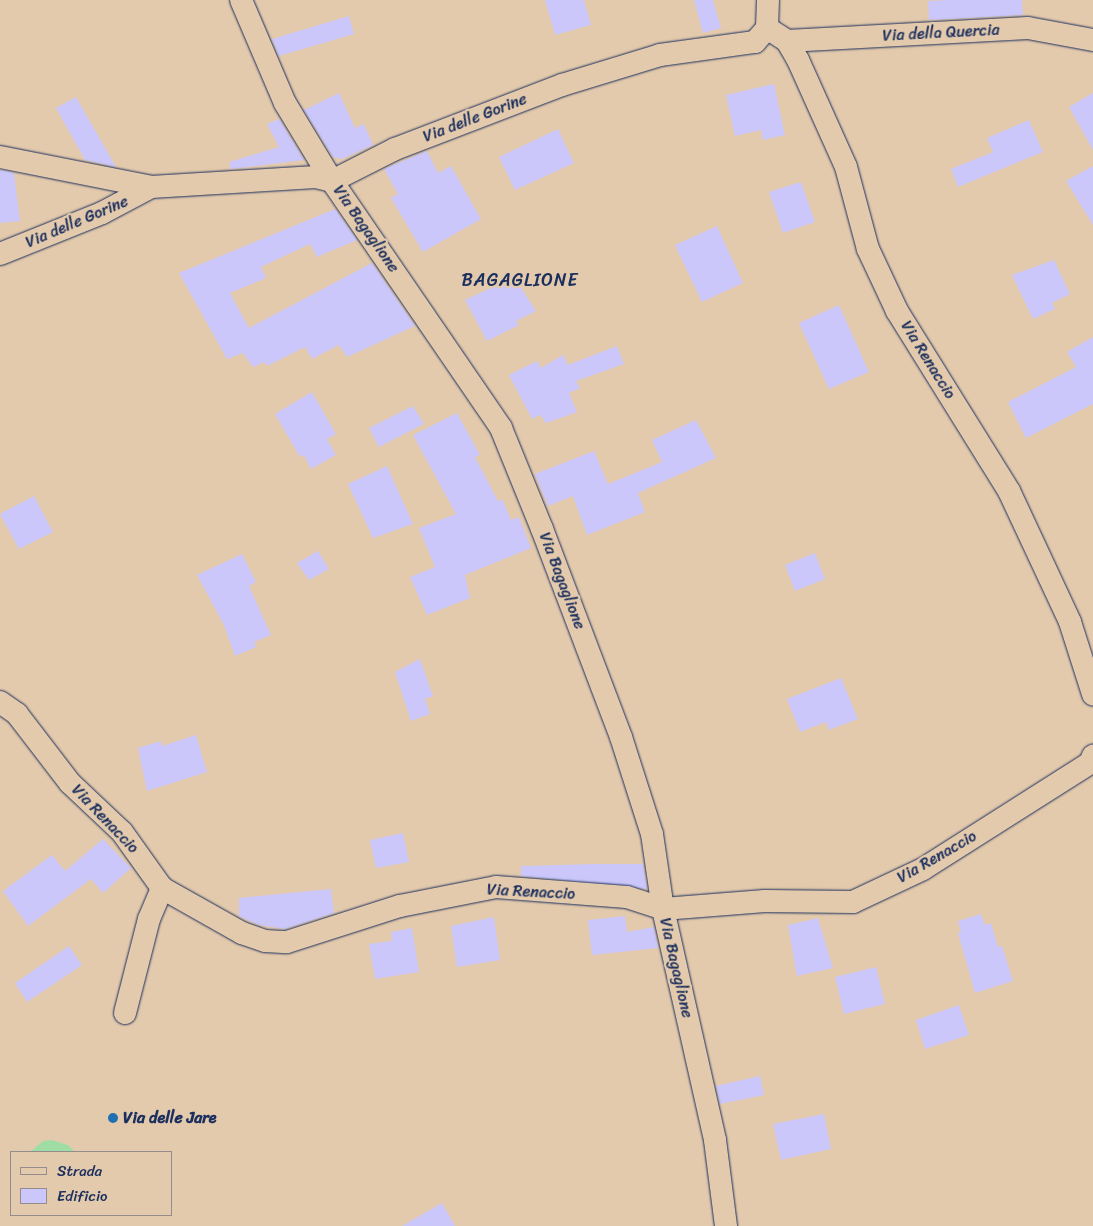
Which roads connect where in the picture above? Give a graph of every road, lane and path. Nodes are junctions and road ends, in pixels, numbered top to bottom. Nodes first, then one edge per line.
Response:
1 (241, 0) edge
2 (768, 0) edge
3 (767, 28) junction
4 (1093, 40) edge
5 (787, 41) junction
6 (0, 157) edge
7 (332, 181) junction
8 (151, 187) junction
9 (0, 254) edge
10 (1093, 694) edge
11 (0, 702) edge
12 (1092, 761) edge
13 (162, 888) junction
14 (663, 909) junction
15 (125, 1013) dead end
16 (726, 1226) edge

1 - 7 street, Via Bagaglione
2 - 3 street
3 - 5 street
3 - 7 street, Via delle Gorine
4 - 5 street, Via della Quercia
5 - 10 street, Via Renaccio
6 - 8 street, Via delle Gorine
7 - 8 street, Via delle Gorine
7 - 14 street, Via Bagaglione
8 - 9 street, Via delle Gorine
11 - 13 street, Via Renaccio
12 - 14 street, Via Renaccio
13 - 14 street, Via Renaccio
13 - 15 street
14 - 16 street, Via Bagaglione

